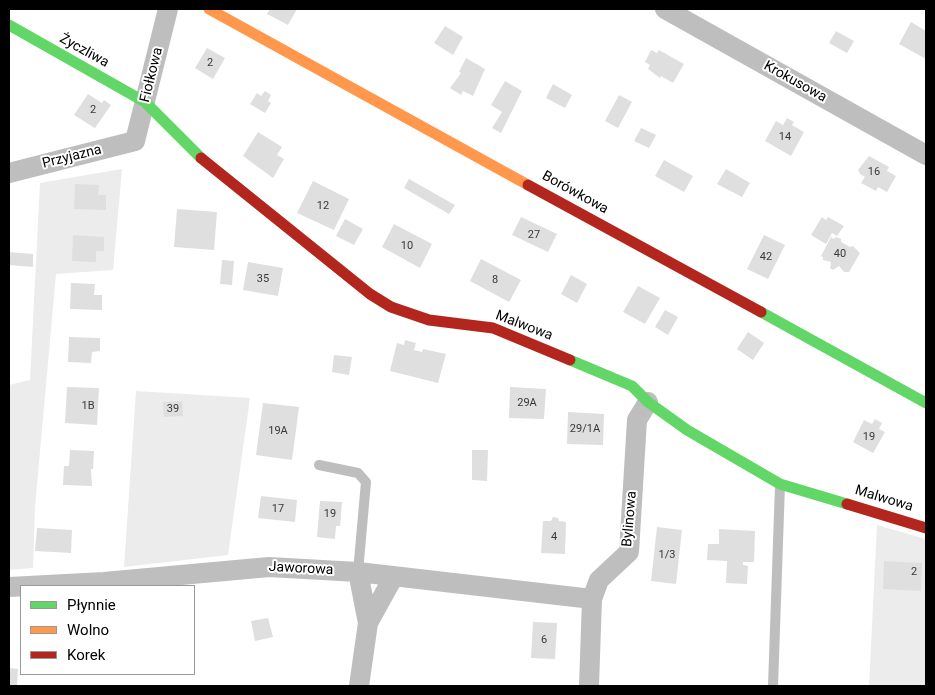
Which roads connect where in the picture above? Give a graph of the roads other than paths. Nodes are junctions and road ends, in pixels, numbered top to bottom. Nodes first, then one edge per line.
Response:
1 (168, 9) edge
2 (209, 9) edge
3 (664, 9) edge
4 (9, 25) edge
5 (145, 102) junction
6 (135, 142) joint
7 (926, 155) edge
8 (9, 173) edge
9 (648, 402) junction
10 (926, 403) edge
11 (319, 465) dead end
12 (780, 484) junction
13 (926, 528) edge
14 (358, 572) junction
15 (394, 576) junction
16 (33, 585) edge
17 (592, 600) junction
18 (368, 623) junction
19 (359, 686) edge
20 (589, 686) edge
21 (773, 686) edge

1 - 5 street, Fiołkowa
2 - 10 street, Borówkowa
3 - 7 street, Krokusowa
4 - 5 street, Życzliwa
5 - 6 street, Fiołkowa
5 - 9 street, Malwowa
6 - 8 street, Przyjazna
9 - 12 street, Malwowa
9 - 17 street, Bylinowa
11 - 14 lane
12 - 13 street, Malwowa
12 - 21 lane
14 - 15 street, Jaworowa
14 - 16 street, Jaworowa
14 - 18 street
15 - 17 street, Jaworowa
15 - 18 street
17 - 20 street, Bylinowa
18 - 19 street

